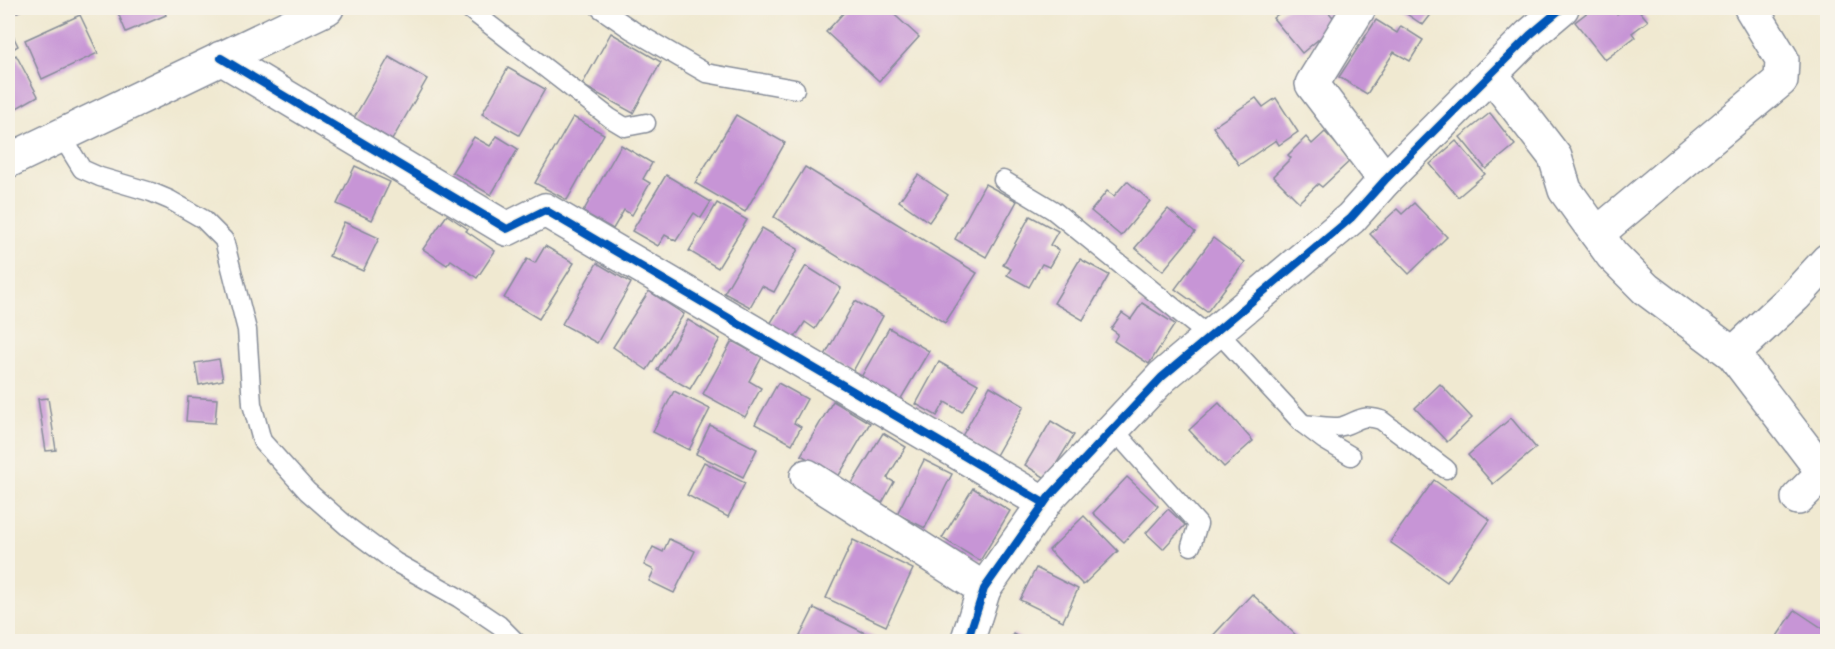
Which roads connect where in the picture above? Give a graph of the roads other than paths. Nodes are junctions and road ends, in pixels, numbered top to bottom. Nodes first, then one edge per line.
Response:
1 (468, 8) edge
2 (600, 8) edge
3 (1359, 8) edge
4 (1562, 8) edge
5 (1751, 8) edge
6 (312, 11) edge
7 (221, 58) junction
8 (1491, 74) junction
9 (795, 89) dead end
10 (646, 123) dead end
11 (61, 135) junction
12 (8, 160) edge
13 (1003, 180) dead end
14 (1385, 180) junction
15 (1597, 234) junction
16 (1827, 260) edge
17 (1214, 334) junction
18 (1733, 354) junction
19 (1303, 424) junction
20 (1113, 429) junction
21 (1351, 456) dead end
22 (1446, 469) dead end
23 (1825, 470) edge
24 (807, 476) dead end
25 (1798, 498) dead end
26 (1044, 503) junction
27 (1191, 546) dead end
28 (984, 589) junction
29 (516, 642) edge
30 (967, 642) edge

1 - 10 lane
2 - 9 lane
3 - 14 street
4 - 8 street
5 - 15 street
6 - 7 street
7 - 11 street
7 - 26 street
8 - 14 street
8 - 15 street
11 - 12 street
11 - 29 lane
13 - 17 lane
14 - 17 street
15 - 18 street
16 - 18 street
17 - 19 lane
17 - 20 street
18 - 23 street
19 - 21 lane
19 - 22 lane
20 - 26 street
20 - 27 lane
23 - 25 street
24 - 28 street
26 - 28 street
28 - 30 street

